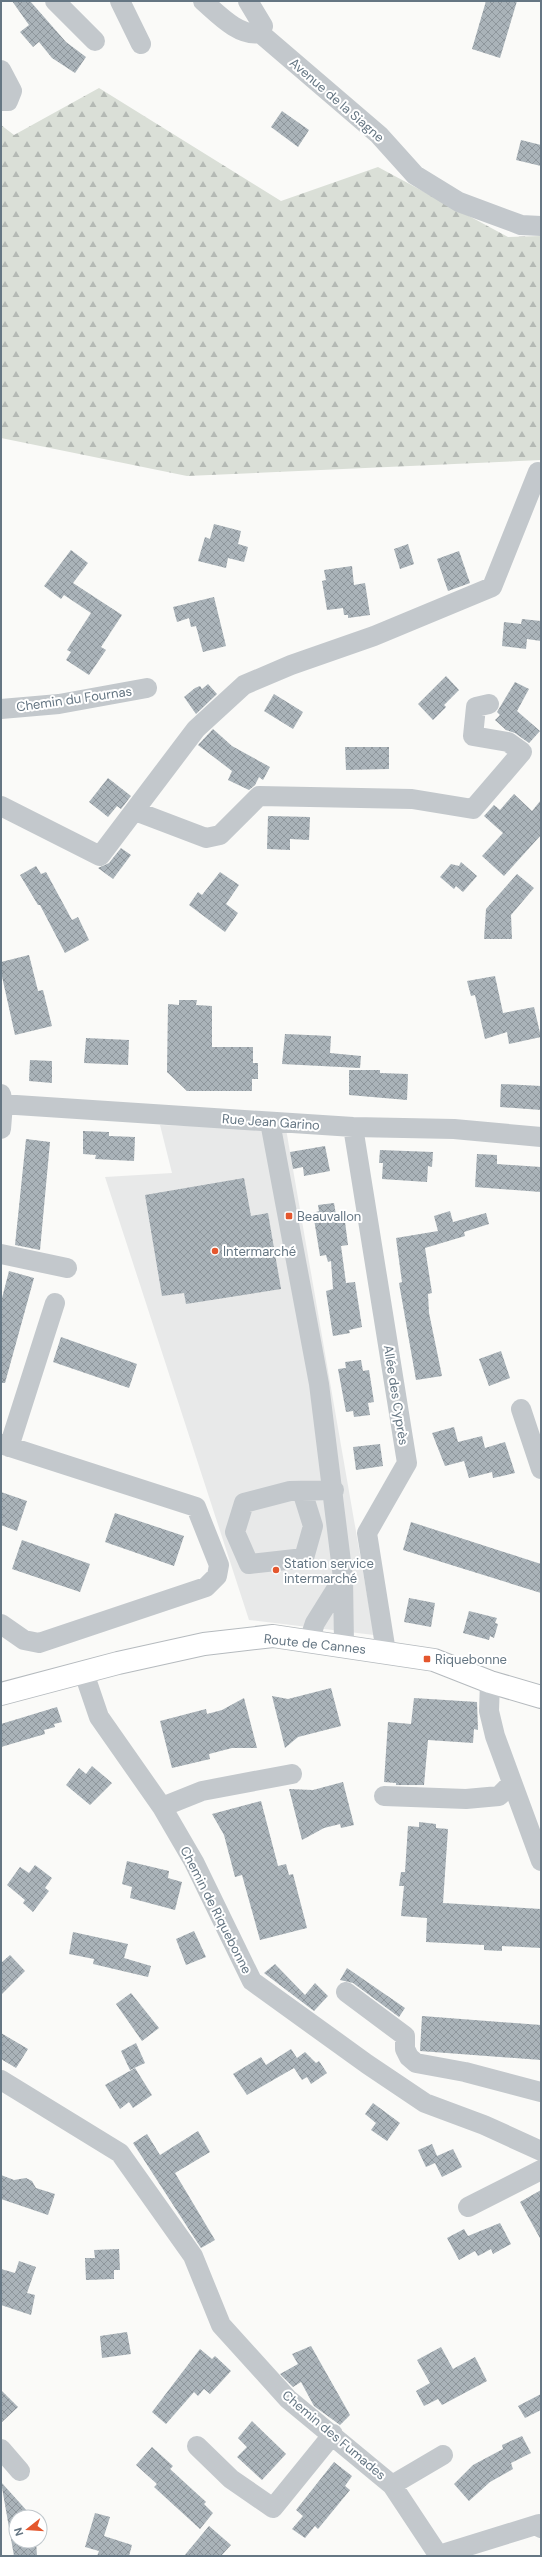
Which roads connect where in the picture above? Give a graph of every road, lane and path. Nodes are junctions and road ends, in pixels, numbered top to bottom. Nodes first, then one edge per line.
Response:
1 (55, 1) edge
2 (120, 1) edge
3 (203, 1) edge
4 (248, 1) edge
5 (256, 34) junction
6 (95, 41) dead end
7 (141, 44) dead end
8 (1, 70) edge
9 (1, 101) edge
10 (541, 226) edge
11 (538, 472) dead end
12 (147, 688) dead end
13 (489, 704) dead end
14 (1, 709) edge
15 (1, 806) edge
16 (135, 811) junction
17 (2, 1101) edge
18 (270, 1122) junction
19 (353, 1128) junction
20 (1, 1129) edge
21 (541, 1137) edge
22 (1, 1254) edge
23 (67, 1268) dead end
24 (55, 1303) dead end
25 (521, 1409) dead end
26 (5, 1445) edge
27 (541, 1469) edge
28 (334, 1490) junction
29 (302, 1491) dead end
30 (343, 1578) junction
31 (1, 1624) edge
32 (309, 1641) junction
33 (344, 1645) junction
34 (386, 1652) junction
35 (84, 1673) junction
36 (490, 1682) junction
37 (6, 1690) edge
38 (541, 1697) edge
39 (292, 1774) dead end
40 (511, 1784) junction
41 (384, 1796) dead end
42 (162, 1807) junction
43 (541, 1861) edge
44 (346, 1992) dead end
45 (1, 2080) edge
46 (541, 2092) edge
47 (541, 2151) edge
48 (541, 2170) edge
49 (468, 2207) dead end
50 (333, 2434) junction
51 (198, 2446) dead end
52 (1, 2450) edge
53 (443, 2455) dead end
54 (20, 2471) dead end
55 (392, 2485) junction
56 (540, 2525) edge
57 (439, 2556) edge

1 - 6 street
2 - 7 street
3 - 5 street, Avenue de la Siagne
4 - 5 street
5 - 10 street, Avenue de la Siagne
8 - 9 street
11 - 16 street
12 - 14 street, Chemin du Fournas
13 - 16 street
15 - 16 street
17 - 18 street, Rue Jean Garino
17 - 20 street
18 - 19 street, Rue Jean Garino
18 - 28 street
19 - 21 street, Rue Jean Garino
19 - 34 street, Allée des Cyprès
22 - 23 street
24 - 26 street
25 - 27 street
26 - 31 street
28 - 29 street
28 - 30 street
30 - 32 street
30 - 33 street
32 - 33 main road, Route de Cannes
32 - 35 main road, Route de Cannes
33 - 34 main road, Route de Cannes
34 - 36 main road, Route de Cannes
35 - 37 main road, Route de Cannes
35 - 42 street, Chemin de Riquebonne
36 - 38 main road, Route de Cannes
36 - 40 street
39 - 42 street
40 - 41 street
40 - 43 street
42 - 47 street, Chemin de Riquebonne
44 - 46 street
45 - 50 street, Chemin des Fumades
48 - 49 street
50 - 51 street
50 - 55 street, Chemin des Fumades
52 - 54 street
53 - 55 street
55 - 57 street, Chemin des Fumades
56 - 57 street

